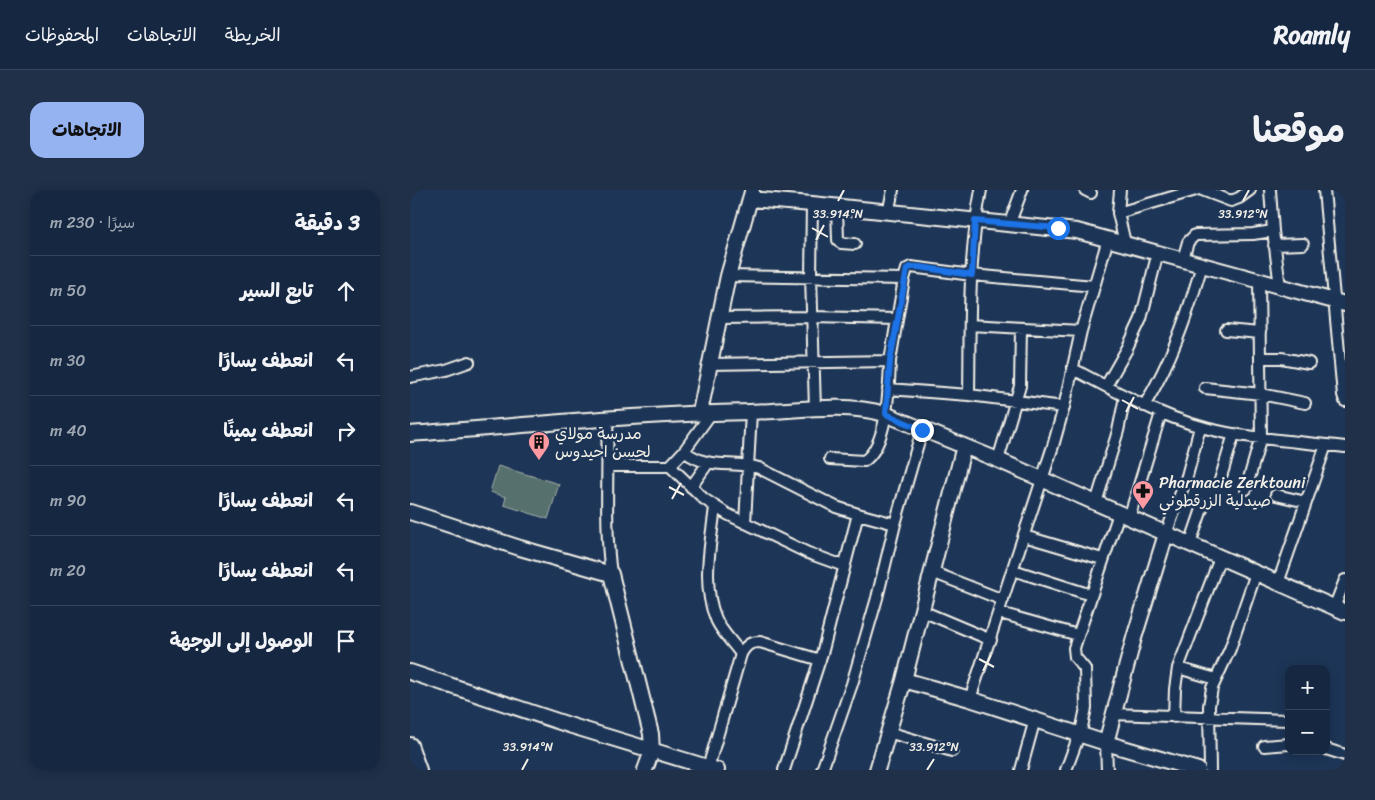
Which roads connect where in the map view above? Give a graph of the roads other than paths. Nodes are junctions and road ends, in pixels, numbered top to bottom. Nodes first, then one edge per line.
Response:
1 (893, 190) edge
2 (981, 190) edge
3 (1022, 190) edge
4 (1120, 190) edge
5 (1196, 190) edge
6 (1202, 190) edge
7 (1250, 190) edge
8 (1270, 190) edge
9 (1324, 190) edge
10 (751, 195) edge
11 (812, 204) junction
12 (837, 207) junction
13 (888, 213) junction
14 (1118, 213) junction
15 (975, 221) junction
16 (1009, 224) junction
17 (1273, 231) junction
18 (1108, 238) junction
19 (1125, 243) junction
20 (854, 244) dead end
21 (1303, 244) dead end
22 (1274, 245) junction
23 (1158, 252) junction
24 (1183, 260) junction
25 (1202, 265) junction
26 (972, 275) junction
27 (728, 276) junction
28 (812, 276) junction
29 (904, 279) junction
30 (1259, 281) junction
31 (1094, 286) junction
32 (1280, 287) junction
33 (1340, 303) edge
34 (812, 317) junction
35 (719, 318) junction
36 (897, 319) junction
37 (970, 325) junction
38 (1021, 328) junction
39 (1226, 330) dead end
40 (1082, 331) junction
41 (1260, 333) junction
42 (1260, 358) junction
43 (890, 361) junction
44 (469, 362) dead end
45 (813, 362) junction
46 (1309, 363) dead end
47 (709, 364) junction
48 (1073, 369) junction
49 (410, 377) edge
50 (1106, 386) junction
51 (1204, 388) dead end
52 (888, 389) junction
53 (1261, 394) junction
54 (969, 395) junction
55 (1125, 397) junction
56 (1016, 401) junction
57 (1345, 401) edge
58 (1305, 403) dead end
59 (1144, 406) junction
60 (1064, 407) junction
61 (815, 409) junction
62 (706, 412) junction
63 (751, 412) junction
64 (1161, 413) junction
65 (886, 414) junction
66 (607, 418) junction
67 (1200, 426) junction
68 (922, 430) junction
69 (410, 434) edge
70 (1234, 434) junction
71 (1261, 437) junction
72 (1326, 445) junction
73 (964, 446) junction
74 (1345, 447) edge
75 (684, 451) junction
76 (830, 459) dead end
77 (998, 460) junction
78 (708, 463) junction
79 (749, 465) junction
80 (609, 466) junction
81 (670, 466) junction
82 (1042, 480) junction
83 (1220, 480) dead end
84 (691, 487) junction
85 (1246, 489) dead end
86 (1276, 495) dead end
87 (1306, 502) junction
88 (1096, 503) junction
89 (1203, 506) dead end
90 (715, 507) junction
91 (410, 512) edge
92 (858, 514) junction
93 (1124, 515) junction
94 (746, 523) junction
95 (894, 524) junction
96 (1166, 534) junction
97 (1024, 536) junction
98 (1190, 544) junction
99 (1220, 558) junction
100 (1102, 559) junction
101 (844, 566) junction
102 (1013, 570) junction
103 (932, 572) junction
104 (1256, 573) junction
105 (611, 574) junction
106 (1345, 580) edge
107 (1278, 583) junction
108 (1091, 595) junction
109 (1003, 600) junction
110 (1340, 610) edge
111 (922, 611) junction
112 (1000, 613) junction
113 (1078, 635) junction
114 (991, 640) junction
115 (741, 654) junction
116 (820, 660) junction
117 (1178, 668) junction
118 (410, 672) edge
119 (1216, 679) junction
120 (904, 680) junction
121 (970, 699) junction
122 (1112, 714) junction
123 (1174, 717) junction
124 (1209, 717) junction
125 (1035, 719) junction
126 (1285, 720) edge
127 (888, 732) junction
128 (1080, 734) junction
129 (1106, 743) junction
130 (1285, 744) edge
131 (410, 745) edge
132 (1264, 746) dead end
133 (652, 750) junction
134 (1330, 750) edge
135 (952, 751) dead end
136 (1345, 755) edge
137 (712, 769) edge
138 (419, 770) edge
139 (645, 770) edge
140 (784, 770) edge
141 (822, 770) edge
142 (877, 770) edge
143 (1021, 770) edge
144 (1066, 770) edge
145 (1107, 770) edge
146 (1198, 770) edge
147 (1210, 770) edge

1 - 13 street
2 - 15 street
3 - 16 street
4 - 14 street
5 - 14 street
6 - 7 street
8 - 17 street
9 - 33 street
10 - 11 street
10 - 27 street
11 - 12 street
11 - 28 street
12 - 13 street
12 - 20 street
13 - 15 street
14 - 19 street
15 - 16 street
15 - 26 street
16 - 18 street
17 - 22 street
17 - 24 street
18 - 19 street
18 - 31 street
19 - 23 street
21 - 22 street
22 - 32 street
23 - 24 street
23 - 50 street
24 - 25 street
25 - 30 street
25 - 59 street
26 - 29 street
26 - 31 street
26 - 37 street
27 - 28 street
27 - 35 street
28 - 29 street
28 - 34 street
29 - 36 street
30 - 32 street
30 - 41 street
31 - 40 street
32 - 33 street
33 - 57 street
34 - 35 street
34 - 36 street
34 - 45 street
35 - 47 street
36 - 43 street
37 - 38 street
37 - 54 street
38 - 40 street
38 - 56 street
39 - 41 street
40 - 48 street
41 - 42 street
42 - 46 street
42 - 53 street
43 - 45 street
43 - 52 street
44 - 49 street
45 - 47 street
45 - 61 street
47 - 62 street
48 - 50 street
48 - 60 street
50 - 55 street
51 - 53 street
52 - 54 street
52 - 65 street
53 - 58 street
53 - 71 street
54 - 56 street
55 - 59 street
55 - 88 street
56 - 60 street
56 - 77 street
59 - 64 street
60 - 82 street
61 - 63 street
61 - 65 street
62 - 63 street
62 - 66 street
62 - 75 street
63 - 79 street
64 - 67 street
64 - 93 street
65 - 68 street
65 - 76 street
66 - 69 street
66 - 80 street
67 - 70 street
67 - 96 street
68 - 73 street
68 - 95 street
70 - 71 street
70 - 83 street
71 - 72 street
71 - 85 street
72 - 74 street
72 - 87 street
73 - 77 street
73 - 103 street
75 - 78 street
75 - 81 street
77 - 82 street
78 - 79 street
78 - 84 street
79 - 92 street
79 - 94 street
80 - 81 street
80 - 105 street
81 - 84 street
82 - 88 street
82 - 97 street
84 - 90 street
86 - 87 street
87 - 107 street
88 - 93 street
89 - 98 street
90 - 94 street
90 - 115 street
91 - 105 street
92 - 95 street
92 - 101 street
93 - 96 street
93 - 100 street
94 - 101 street
95 - 141 street
96 - 98 street
96 - 122 street
97 - 100 street
97 - 102 street
98 - 99 street
99 - 104 street
99 - 117 street
100 - 108 street
101 - 116 street
102 - 108 street
102 - 109 street
103 - 109 street
103 - 111 street
104 - 107 street
104 - 119 street
105 - 133 street
106 - 110 street
107 - 110 street
108 - 113 street
109 - 112 street
111 - 114 street
111 - 120 street
112 - 113 street
112 - 114 street
113 - 128 street
114 - 121 street
115 - 116 street
115 - 137 street
116 - 140 street
117 - 119 street
117 - 123 street
118 - 133 street
119 - 124 street
120 - 121 street
120 - 127 street
121 - 125 street
122 - 123 street
122 - 129 street
123 - 124 street
124 - 126 street
124 - 147 street
125 - 128 street
125 - 143 street
127 - 135 street
127 - 142 street
128 - 129 street
128 - 144 street
129 - 145 street
129 - 146 street
130 - 132 street
131 - 138 street
133 - 137 street
133 - 139 street
134 - 136 street

